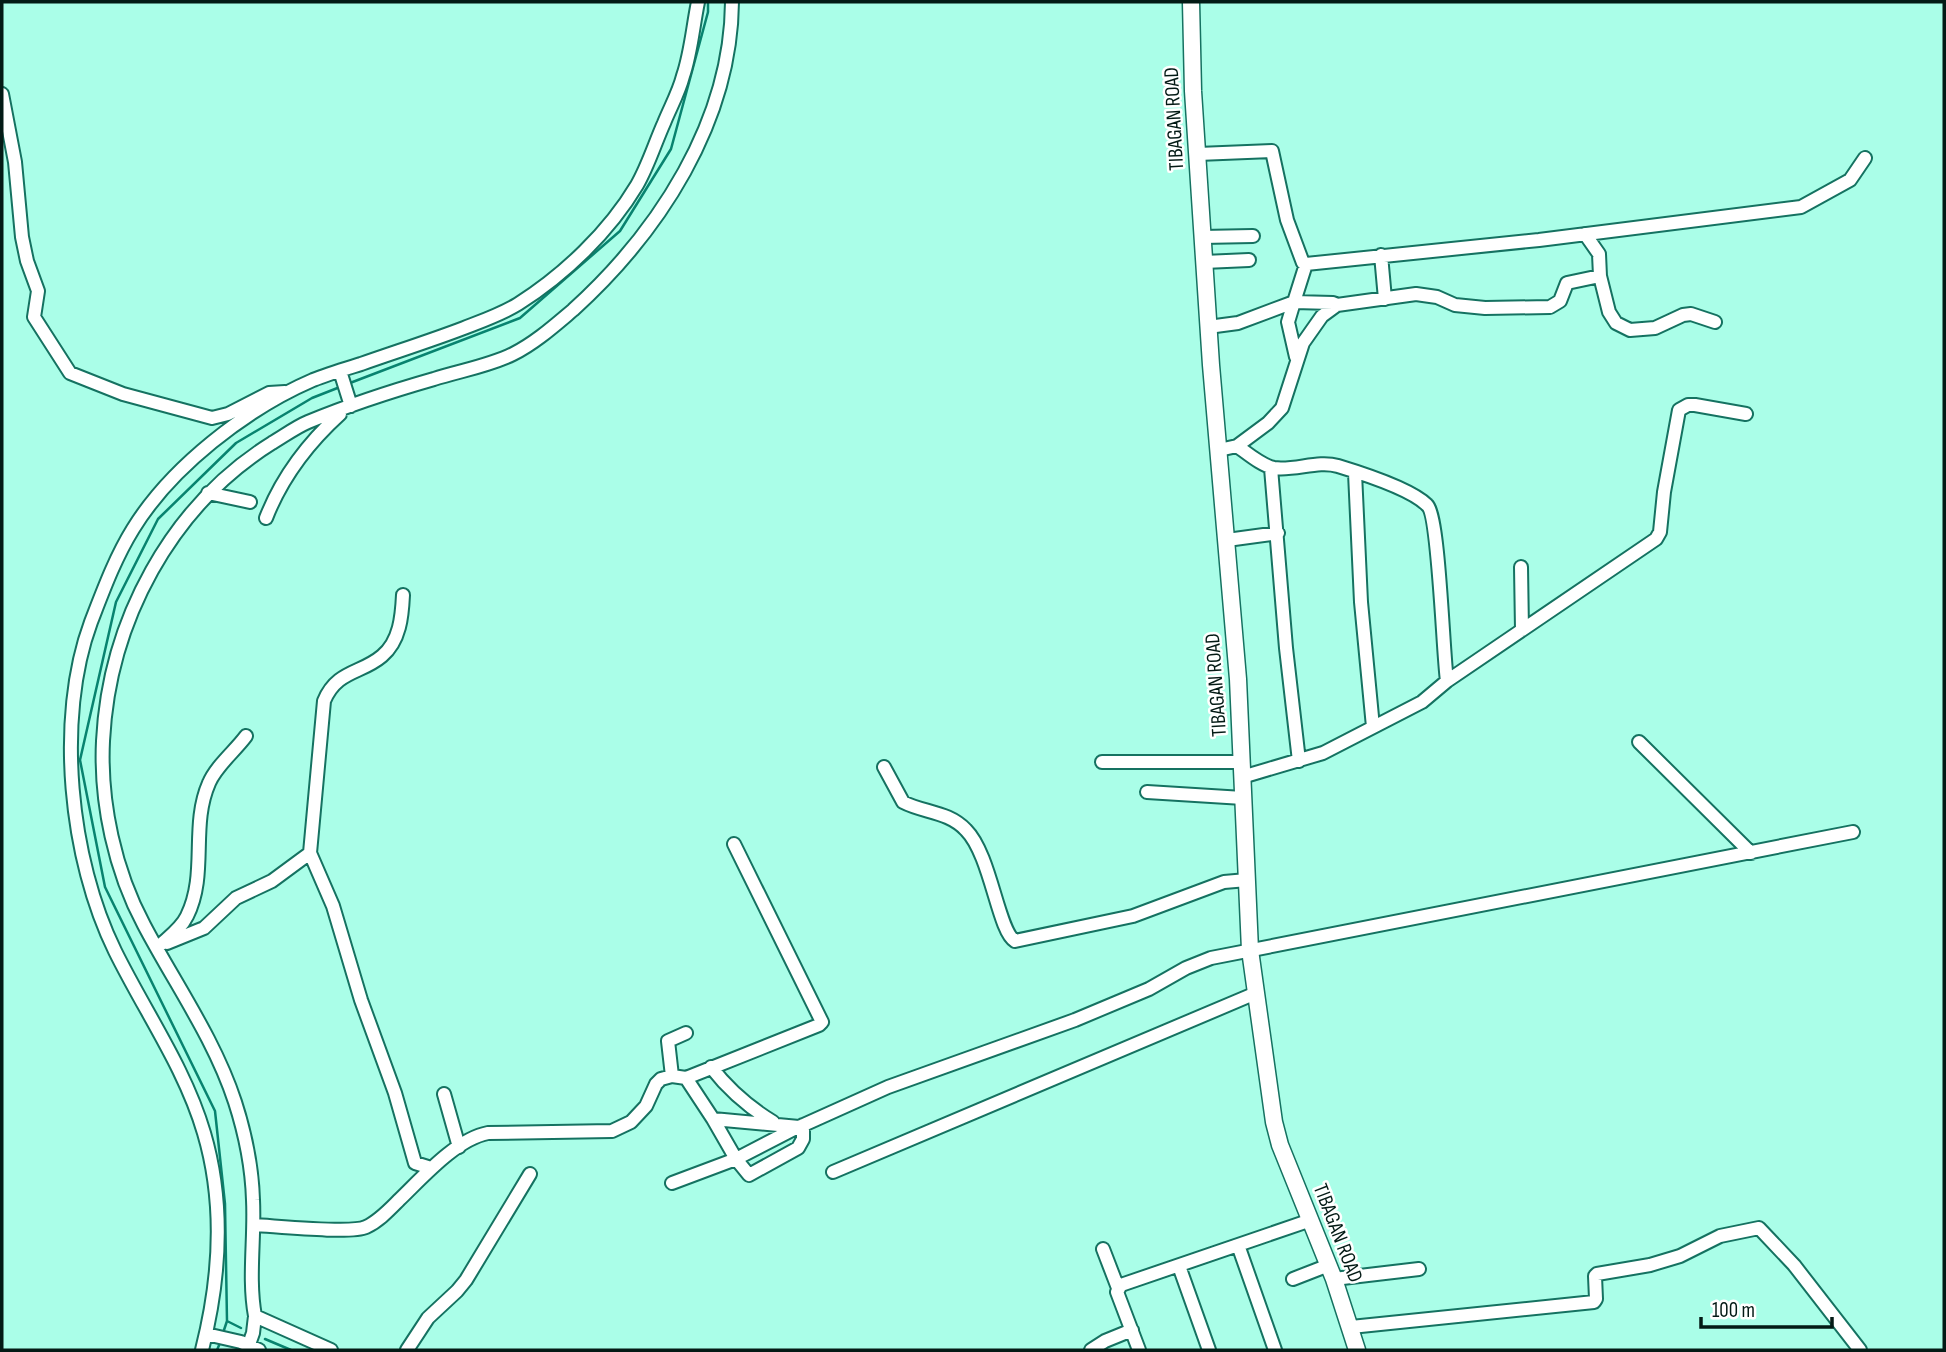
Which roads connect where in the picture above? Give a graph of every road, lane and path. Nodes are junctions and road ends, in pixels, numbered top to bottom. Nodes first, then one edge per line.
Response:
1 (698, 2) edge
2 (732, 2) edge
3 (1191, 2) edge
4 (2, 93) edge
5 (1198, 154) junction
6 (1865, 158) dead end
7 (1585, 234) junction
8 (1253, 236) dead end
9 (1202, 237) junction
10 (1381, 255) junction
11 (1249, 260) dead end
12 (1204, 262) junction
13 (1306, 264) junction
14 (1600, 276) junction
15 (1385, 299) junction
16 (1294, 302) junction
17 (1338, 305) junction
18 (1715, 322) dead end
19 (1208, 327) junction
20 (1297, 362) junction
21 (341, 374) junction
22 (288, 393) junction
23 (348, 404) junction
24 (1746, 414) dead end
25 (1237, 446) junction
26 (1219, 450) junction
27 (1271, 468) junction
28 (1355, 473) junction
29 (208, 493) junction
30 (250, 502) dead end
31 (266, 518) dead end
32 (1278, 533) junction
33 (1227, 540) junction
34 (1521, 567) dead end
35 (403, 595) dead end
36 (1522, 630) junction
37 (1447, 681) junction
38 (1373, 727) junction
39 (246, 736) dead end
40 (1639, 742) dead end
41 (1299, 761) junction
42 (1102, 762) dead end
43 (884, 767) dead end
44 (1242, 769) junction
45 (1147, 792) dead end
46 (1243, 798) junction
47 (1853, 832) dead end
48 (734, 844) dead end
49 (310, 853) junction
50 (1751, 853) junction
51 (1247, 880) junction
52 (157, 947) junction
53 (1250, 950) junction
54 (1256, 993) junction
55 (685, 1033) dead end
56 (712, 1067) junction
57 (672, 1076) junction
58 (686, 1078) junction
59 (444, 1094) dead end
60 (713, 1119) junction
61 (776, 1125) junction
62 (801, 1126) junction
63 (459, 1147) junction
64 (736, 1159) junction
65 (431, 1168) junction
66 (833, 1172) dead end
67 (530, 1174) dead end
68 (672, 1183) dead end
69 (1311, 1220) junction
70 (254, 1225) junction
71 (1238, 1245) junction
72 (1103, 1249) dead end
73 (1179, 1266) junction
74 (1419, 1269) dead end
75 (1331, 1272) junction
76 (1293, 1279) dead end
77 (1118, 1289) junction
78 (255, 1316) junction
79 (1351, 1328) junction
80 (1132, 1330) junction
81 (210, 1334) junction
82 (249, 1347) edge
83 (202, 1350) edge
84 (331, 1350) edge
85 (407, 1350) edge
86 (1091, 1350) edge
87 (1139, 1350) edge
88 (1209, 1350) edge
89 (1275, 1350) edge
90 (1357, 1350) edge
91 (1860, 1350) edge

1 - 21 street
2 - 23 street
3 - 5 main road, TIBAGAN ROAD
4 - 22 street
5 - 9 main road, TIBAGAN ROAD
5 - 13 street
6 - 7 street
7 - 10 street
7 - 14 street
8 - 9 street
9 - 12 main road, TIBAGAN ROAD
10 - 13 street
10 - 15 street
11 - 12 street
12 - 19 main road, TIBAGAN ROAD
13 - 16 street
14 - 15 street
14 - 18 street
15 - 17 street
16 - 17 street
16 - 19 street
16 - 20 street
17 - 20 street
19 - 26 main road, TIBAGAN ROAD
20 - 25 street
21 - 22 street
21 - 23 street
22 - 81 street
23 - 29 street
23 - 31 street
24 - 36 street
25 - 26 street
25 - 27 street
26 - 33 main road, TIBAGAN ROAD
27 - 28 street
27 - 32 street
28 - 37 street
28 - 38 street
29 - 30 street
29 - 52 street
32 - 33 street
32 - 41 street
33 - 44 main road, TIBAGAN ROAD
34 - 36 street
35 - 49 street
36 - 37 street
37 - 38 street
38 - 41 street
39 - 52 street
40 - 50 street
41 - 44 street
42 - 44 street
43 - 51 street
44 - 46 main road, TIBAGAN ROAD
45 - 46 street
46 - 51 main road, TIBAGAN ROAD
47 - 50 street
48 - 56 street
49 - 52 street
49 - 65 street
50 - 53 street
51 - 53 main road, TIBAGAN ROAD
52 - 70 street
53 - 54 main road, TIBAGAN ROAD
53 - 62 street
54 - 66 street
54 - 69 main road, TIBAGAN ROAD
55 - 57 street
56 - 58 street
56 - 61 street
57 - 58 street
57 - 63 street
58 - 60 street
59 - 63 street
60 - 61 street
60 - 64 street
61 - 62 street
62 - 64 street
62 - 64 street
63 - 65 street
64 - 68 street
65 - 70 street
67 - 85 street
69 - 71 street
69 - 75 main road, TIBAGAN ROAD
70 - 78 street
71 - 73 street
71 - 89 street
72 - 77 street
73 - 77 street
73 - 88 street
74 - 75 street
75 - 76 street
75 - 79 main road, TIBAGAN ROAD
77 - 80 street
78 - 82 street
78 - 84 street
79 - 90 main road, TIBAGAN ROAD
79 - 91 street
80 - 86 street
80 - 87 street
81 - 82 street
81 - 83 street

